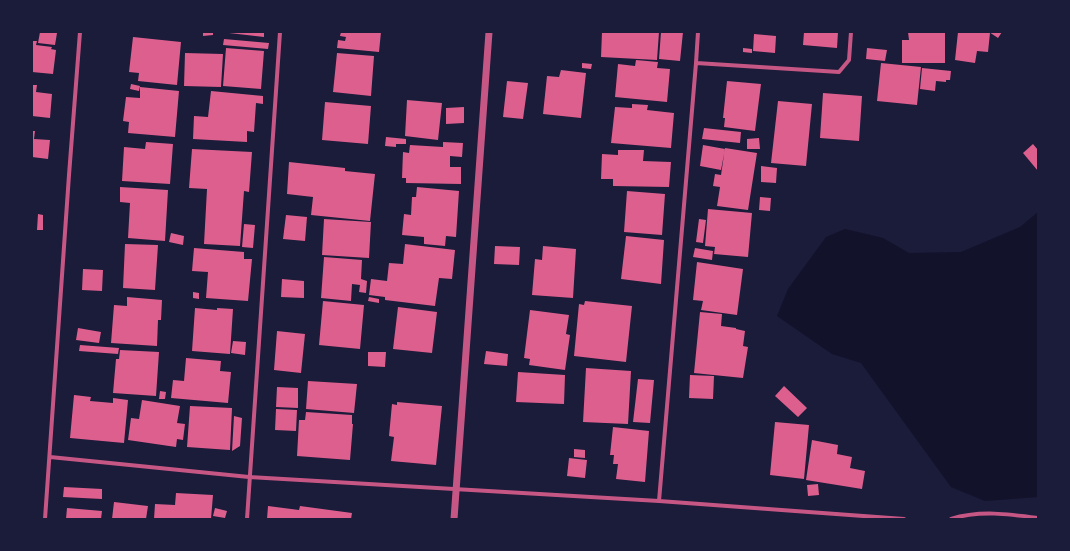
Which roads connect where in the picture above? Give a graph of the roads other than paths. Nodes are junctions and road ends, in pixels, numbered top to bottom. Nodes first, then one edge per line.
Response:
1 (80, 32) edge
2 (280, 32) edge
3 (489, 32) edge
4 (698, 32) edge
5 (851, 32) edge
6 (696, 63) junction
7 (50, 457) junction
8 (250, 477) junction
9 (456, 488) junction
10 (659, 501) junction
11 (1038, 518) edge
12 (45, 519) edge
13 (246, 519) edge
14 (454, 519) edge
15 (904, 519) edge
16 (951, 519) edge

1 - 7 street
2 - 8 street
3 - 9 street
4 - 6 street
5 - 6 street
6 - 10 street
7 - 8 street
7 - 12 street
8 - 9 street
8 - 13 street
9 - 10 street
9 - 14 street
10 - 15 street
11 - 16 street

